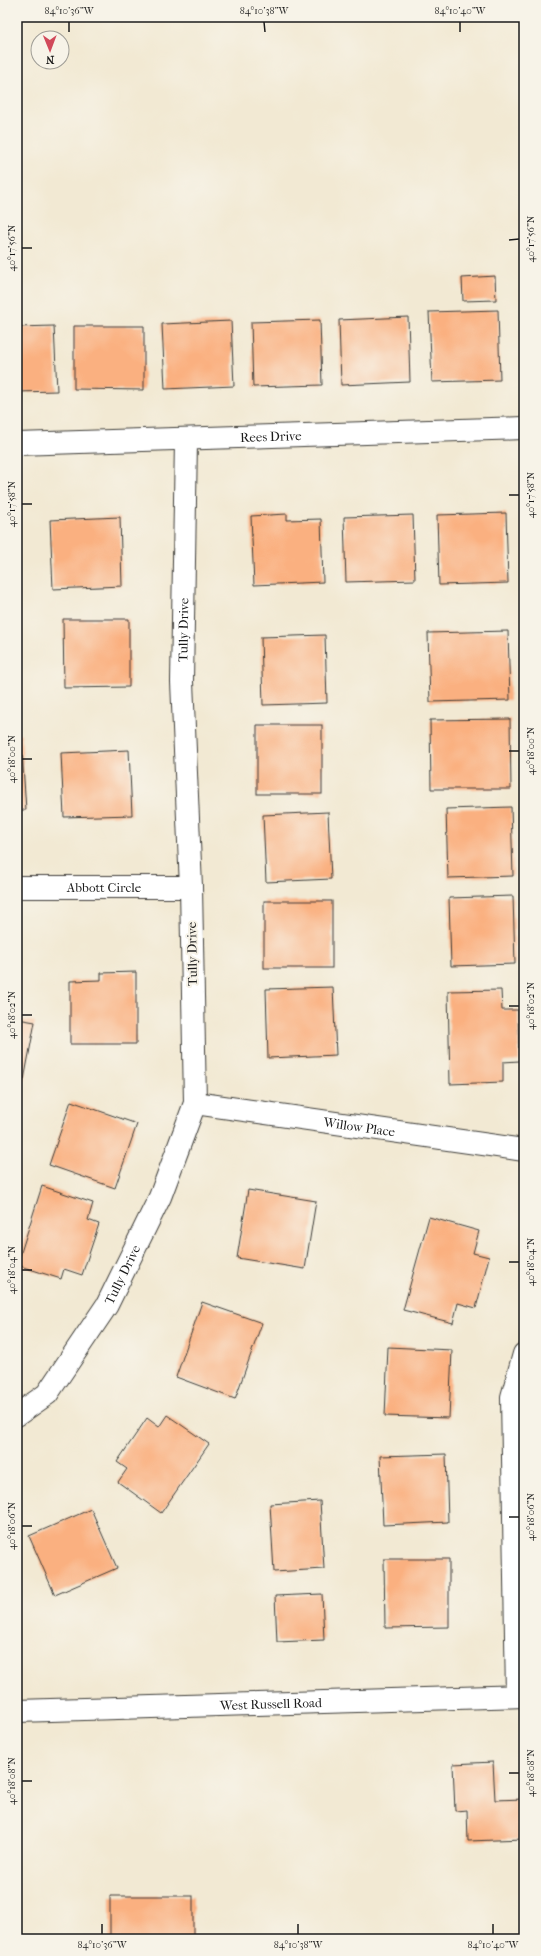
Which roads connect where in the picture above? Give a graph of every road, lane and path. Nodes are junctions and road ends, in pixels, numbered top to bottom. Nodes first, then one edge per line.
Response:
1 (524, 428) edge
2 (186, 440) junction
3 (17, 444) edge
4 (17, 887) edge
5 (191, 887) junction
6 (195, 1103) junction
7 (524, 1150) edge
8 (524, 1354) edge
9 (17, 1415) edge
10 (520, 1696) edge
11 (17, 1711) edge

1 - 2 street, Rees Drive
2 - 3 street, Rees Drive
2 - 5 street, Tully Drive
4 - 5 street, Abbott Circle
5 - 6 street, Tully Drive
6 - 7 street, Willow Place
6 - 9 street, Tully Drive
8 - 10 street
10 - 11 street, West Russell Road

